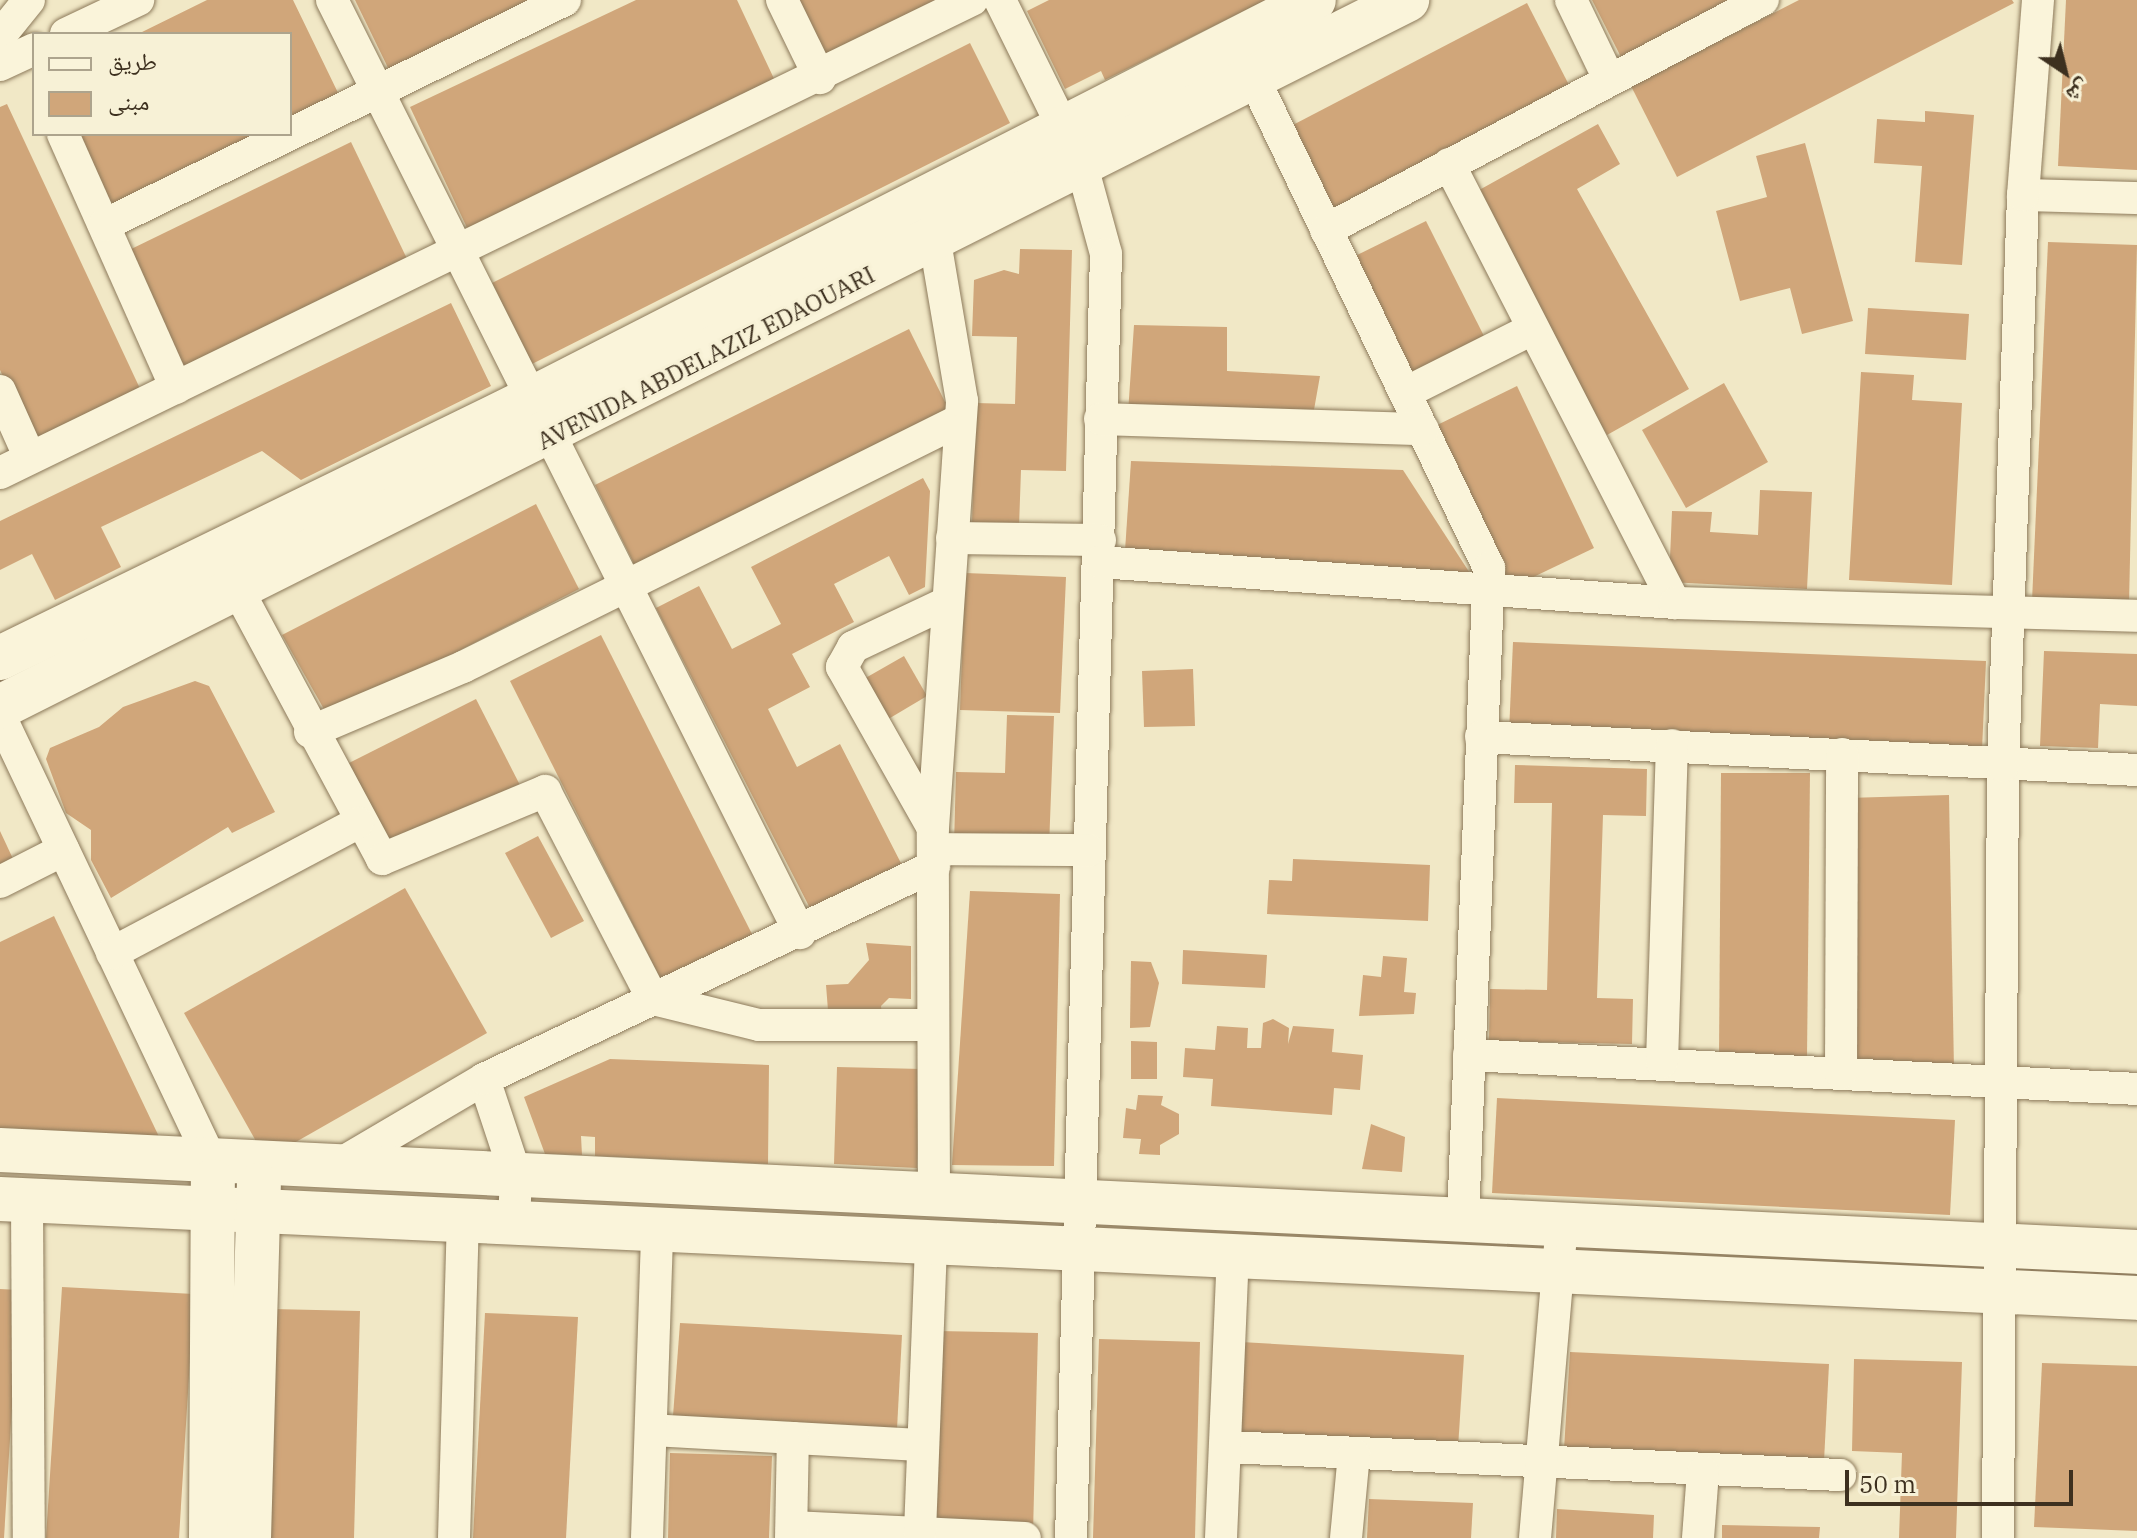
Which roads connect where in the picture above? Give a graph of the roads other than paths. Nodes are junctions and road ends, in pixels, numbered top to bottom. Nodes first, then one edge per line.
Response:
1 (29, 0) edge
2 (138, 0) edge
3 (332, 0) edge
4 (565, 0) edge
5 (782, 0) edge
6 (972, 0) edge
7 (1000, 0) edge
8 (1314, 0) edge
9 (1407, 0) edge
10 (1571, 0) edge
11 (1763, 0) edge
12 (2038, 0) edge
13 (70, 32) edge
14 (19, 55) edge
15 (1244, 58) junction
16 (1608, 77) junction
17 (820, 78) junction
18 (378, 92) junction
19 (1063, 127) junction
20 (292, 134) edge
21 (64, 136) edge
22 (287, 136) edge
23 (1449, 164) junction
24 (1082, 166) junction
25 (2023, 195) junction
26 (2137, 198) edge
27 (104, 225) junction
28 (1326, 230) junction
29 (935, 242) junction
30 (456, 252) junction
31 (1532, 329) junction
32 (176, 388) junction
33 (0, 391) edge
34 (1405, 393) junction
35 (537, 419) junction
36 (1100, 419) junction
37 (958, 421) junction
38 (1423, 429) junction
39 (30, 458) junction
40 (0, 473) edge
41 (952, 538) junction
42 (1100, 551) junction
43 (621, 583) junction
44 (239, 592) junction
45 (1490, 592) junction
46 (948, 602) junction
47 (1675, 603) junction
48 (2008, 609) junction
49 (2137, 616) edge
50 (0, 658) edge
51 (0, 707) edge
52 (0, 716) edge
53 (310, 732) junction
54 (1481, 737) junction
55 (1672, 745) junction
56 (1842, 754) junction
57 (2003, 766) junction
58 (2137, 770) edge
59 (358, 823) junction
60 (933, 847) junction
61 (63, 850) junction
62 (1089, 850) junction
63 (0, 882) edge
64 (800, 933) junction
65 (112, 953) junction
66 (653, 999) junction
67 (932, 1025) junction
68 (1469, 1055) junction
69 (1662, 1062) junction
70 (1841, 1073) junction
71 (484, 1079) junction
72 (2001, 1087) junction
73 (2137, 1089) edge
74 (0, 1150) edge
75 (212, 1163) junction
76 (260, 1165) junction
77 (332, 1169) junction
78 (516, 1176) junction
79 (934, 1196) junction
80 (14, 1199) edge
81 (1083, 1199) junction
82 (237, 1211) junction
83 (1463, 1218) junction
84 (463, 1219) junction
85 (514, 1221) junction
86 (1562, 1226) junction
87 (657, 1230) junction
88 (931, 1243) junction
89 (2001, 1245) junction
90 (1079, 1246) junction
91 (2137, 1252) edge
92 (1233, 1256) junction
93 (1559, 1270) junction
94 (1999, 1291) junction
95 (2137, 1298) edge
96 (651, 1430) junction
97 (793, 1438) junction
98 (922, 1445) junction
99 (1228, 1447) junction
100 (1354, 1454) junction
101 (1540, 1465) junction
102 (1703, 1472) junction
103 (1840, 1475) dead end
104 (792, 1532) edge
105 (920, 1532) junction
106 (29, 1538) edge
107 (211, 1538) edge
108 (249, 1538) edge
109 (454, 1538) edge
110 (647, 1538) edge
111 (1025, 1538) edge
112 (1071, 1538) edge
113 (1221, 1538) edge
114 (1346, 1538) edge
115 (1535, 1538) edge
116 (1698, 1538) edge
117 (1998, 1538) edge

1 - 14 street
2 - 13 street
3 - 18 street
4 - 18 street
5 - 17 street
6 - 17 street
7 - 19 street
8 - 15 street, AVENIDA ABDELAZIZ EDAOUARI
9 - 15 street, AVENIDA ABDELAZIZ EDAOUARI
10 - 16 street
11 - 16 street
12 - 25 street
15 - 19 street, AVENIDA ABDELAZIZ EDAOUARI
15 - 24 street, AVENIDA ABDELAZIZ EDAOUARI
15 - 28 street
16 - 23 street
17 - 30 street
18 - 20 street
18 - 30 street
19 - 24 street
19 - 35 street, AVENIDA ABDELAZIZ EDAOUARI
21 - 27 street
22 - 27 street
23 - 28 street
23 - 31 street
24 - 29 street, AVENIDA ABDELAZIZ EDAOUARI
24 - 36 street
25 - 26 street
25 - 48 street
27 - 32 street
28 - 34 street
29 - 35 street, AVENIDA ABDELAZIZ EDAOUARI
29 - 37 street
30 - 32 street
30 - 35 street
31 - 34 street
31 - 47 street
32 - 39 street
33 - 39 street
34 - 38 street
35 - 43 street
35 - 44 street, AVENIDA ABDELAZIZ EDAOUARI
35 - 50 street, AVENIDA ABDELAZIZ EDAOUARI
36 - 38 street
36 - 42 street
37 - 41 street
37 - 43 street
38 - 45 street
39 - 40 street
41 - 42 street
41 - 46 street
42 - 45 street
42 - 62 street
43 - 53 street
43 - 64 street
44 - 51 street, AVENIDA ABDELAZIZ EDAOUARI
44 - 53 street
45 - 47 street
45 - 54 street
46 - 60 street
46 - 60 street
47 - 48 street
48 - 49 street
48 - 57 street
52 - 61 street
53 - 59 street
54 - 55 street
54 - 68 street
55 - 56 street
55 - 69 street
56 - 57 street
56 - 70 street
57 - 58 street
57 - 72 street
59 - 65 street
59 - 66 street
60 - 62 street
60 - 64 street
60 - 67 street
61 - 63 street
61 - 65 street
62 - 81 street
64 - 66 street
65 - 75 street
66 - 67 street
66 - 71 street
67 - 79 street
68 - 69 street
68 - 83 street
69 - 70 street
70 - 72 street
71 - 77 street
71 - 78 street
72 - 73 street
72 - 89 street
74 - 75 street
75 - 76 street
75 - 82 street
76 - 77 street
76 - 82 street
77 - 78 street
78 - 79 street
78 - 85 street
79 - 81 street
80 - 82 street
80 - 106 street
81 - 83 street
81 - 90 street
82 - 84 street
82 - 107 street
82 - 108 street
83 - 86 street
84 - 85 street
84 - 109 street
85 - 87 street
86 - 89 street
86 - 93 street
87 - 88 street
87 - 96 street
88 - 90 street
88 - 98 street
89 - 91 street
89 - 94 street
90 - 92 street
90 - 112 street
92 - 93 street
92 - 99 street
93 - 94 street
93 - 101 street
94 - 95 street
94 - 117 street
96 - 97 street
96 - 110 street
97 - 98 street
97 - 104 street
98 - 105 street
99 - 100 street
99 - 113 street
100 - 101 street
100 - 114 street
101 - 102 street
101 - 115 street
102 - 103 street
102 - 116 street
104 - 105 street
105 - 111 street

